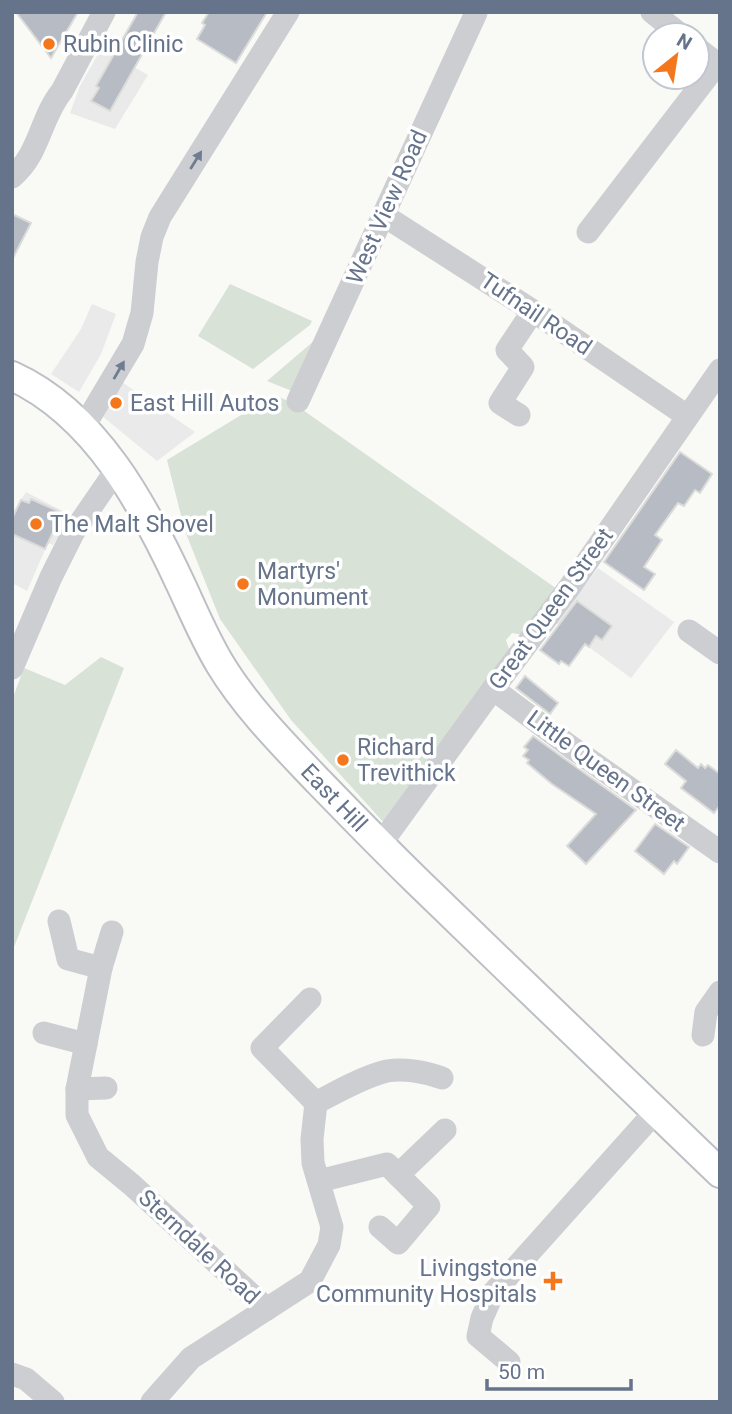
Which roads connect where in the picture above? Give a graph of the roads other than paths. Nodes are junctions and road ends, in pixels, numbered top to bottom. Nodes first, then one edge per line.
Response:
1 (104, 12) edge
2 (288, 12) edge
3 (476, 13) edge
4 (719, 65) edge
5 (12, 177) edge
6 (383, 215) junction
7 (588, 232) dead end
8 (533, 311) junction
9 (720, 370) edge
10 (12, 376) edge
11 (298, 401) dead end
12 (519, 415) dead end
13 (687, 416) junction
14 (83, 428) junction
15 (117, 469) junction
16 (689, 631) dead end
17 (720, 653) edge
18 (12, 668) edge
19 (493, 689) junction
20 (380, 845) junction
21 (720, 852) edge
22 (59, 921) dead end
23 (112, 932) dead end
24 (101, 968) junction
25 (720, 992) edge
26 (310, 999) dead end
27 (44, 1033) dead end
28 (703, 1035) dead end
29 (86, 1044) junction
30 (442, 1078) dead end
31 (106, 1088) dead end
32 (77, 1089) junction
33 (316, 1103) junction
34 (656, 1111) junction
35 (445, 1130) dead end
36 (720, 1173) edge
37 (398, 1175) junction
38 (319, 1181) junction
39 (380, 1227) dead end
40 (267, 1309) junction
41 (509, 1362) dead end
42 (12, 1374) edge
43 (53, 1402) edge
44 (152, 1402) edge

1 - 5 street
14 -> 2 street
3 - 6 street, West View Road
4 - 7 street
6 - 8 street, Tufnail Road
6 - 11 street, West View Road
8 - 12 street
8 - 13 street, Tufnail Road
9 - 13 street, Great Queen Street
10 - 14 main road, East Hill
13 - 19 street, Great Queen Street
14 - 15 main road, East Hill
15 - 18 street
15 - 20 main road, East Hill
16 - 17 street
19 - 20 street, Great Queen Street
19 - 21 street, Little Queen Street
20 - 34 main road, East Hill
22 - 24 street
23 - 24 street, Sterndale Road
24 - 29 street, Sterndale Road
25 - 28 street
26 - 33 street
27 - 29 street
29 - 32 street, Sterndale Road
30 - 33 street
31 - 32 street
32 - 40 street, Sterndale Road
33 - 38 street
34 - 36 main road, East Hill
34 - 41 street
35 - 37 street
37 - 38 street
37 - 39 street
38 - 40 street
40 - 44 street
42 - 43 street

